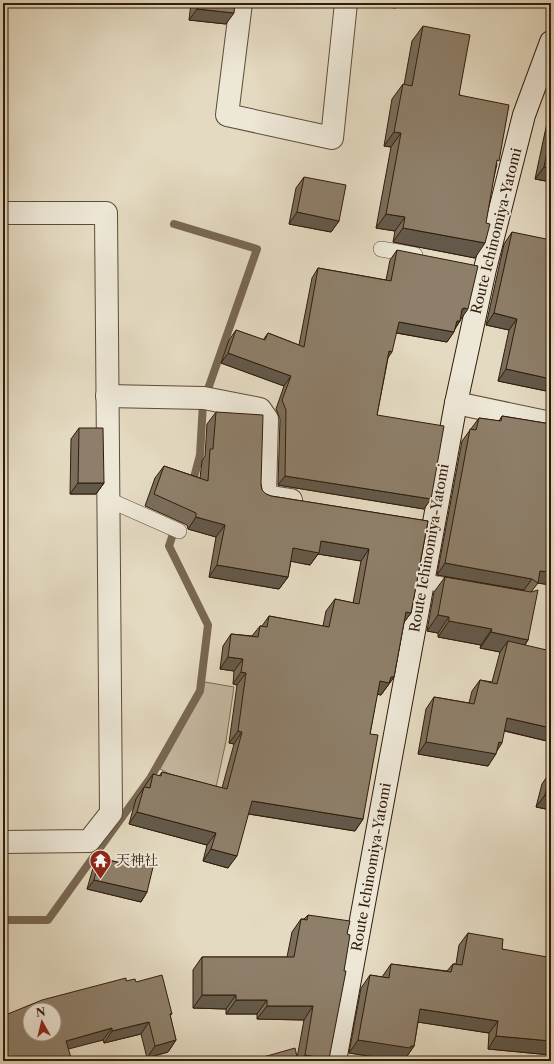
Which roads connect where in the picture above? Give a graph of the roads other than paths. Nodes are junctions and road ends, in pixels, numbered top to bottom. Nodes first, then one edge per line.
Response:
1 (241, 3) edge
2 (346, 3) edge
3 (551, 42) edge
4 (3, 213) edge
5 (381, 248) dead end
6 (426, 258) edge
7 (107, 396) junction
8 (456, 403) junction
9 (551, 423) edge
10 (107, 499) junction
11 (311, 503) edge
12 (179, 531) dead end
13 (422, 581) junction
14 (476, 591) edge
15 (3, 842) edge
16 (335, 1061) edge

1 - 2 street
3 - 8 street, Route Ichinomiya-Yatomi
4 - 7 street
5 - 6 lane
7 - 10 street
7 - 11 street
8 - 9 street
8 - 13 street, Route Ichinomiya-Yatomi
10 - 12 lane
10 - 15 street
13 - 14 lane
13 - 16 street, Route Ichinomiya-Yatomi

